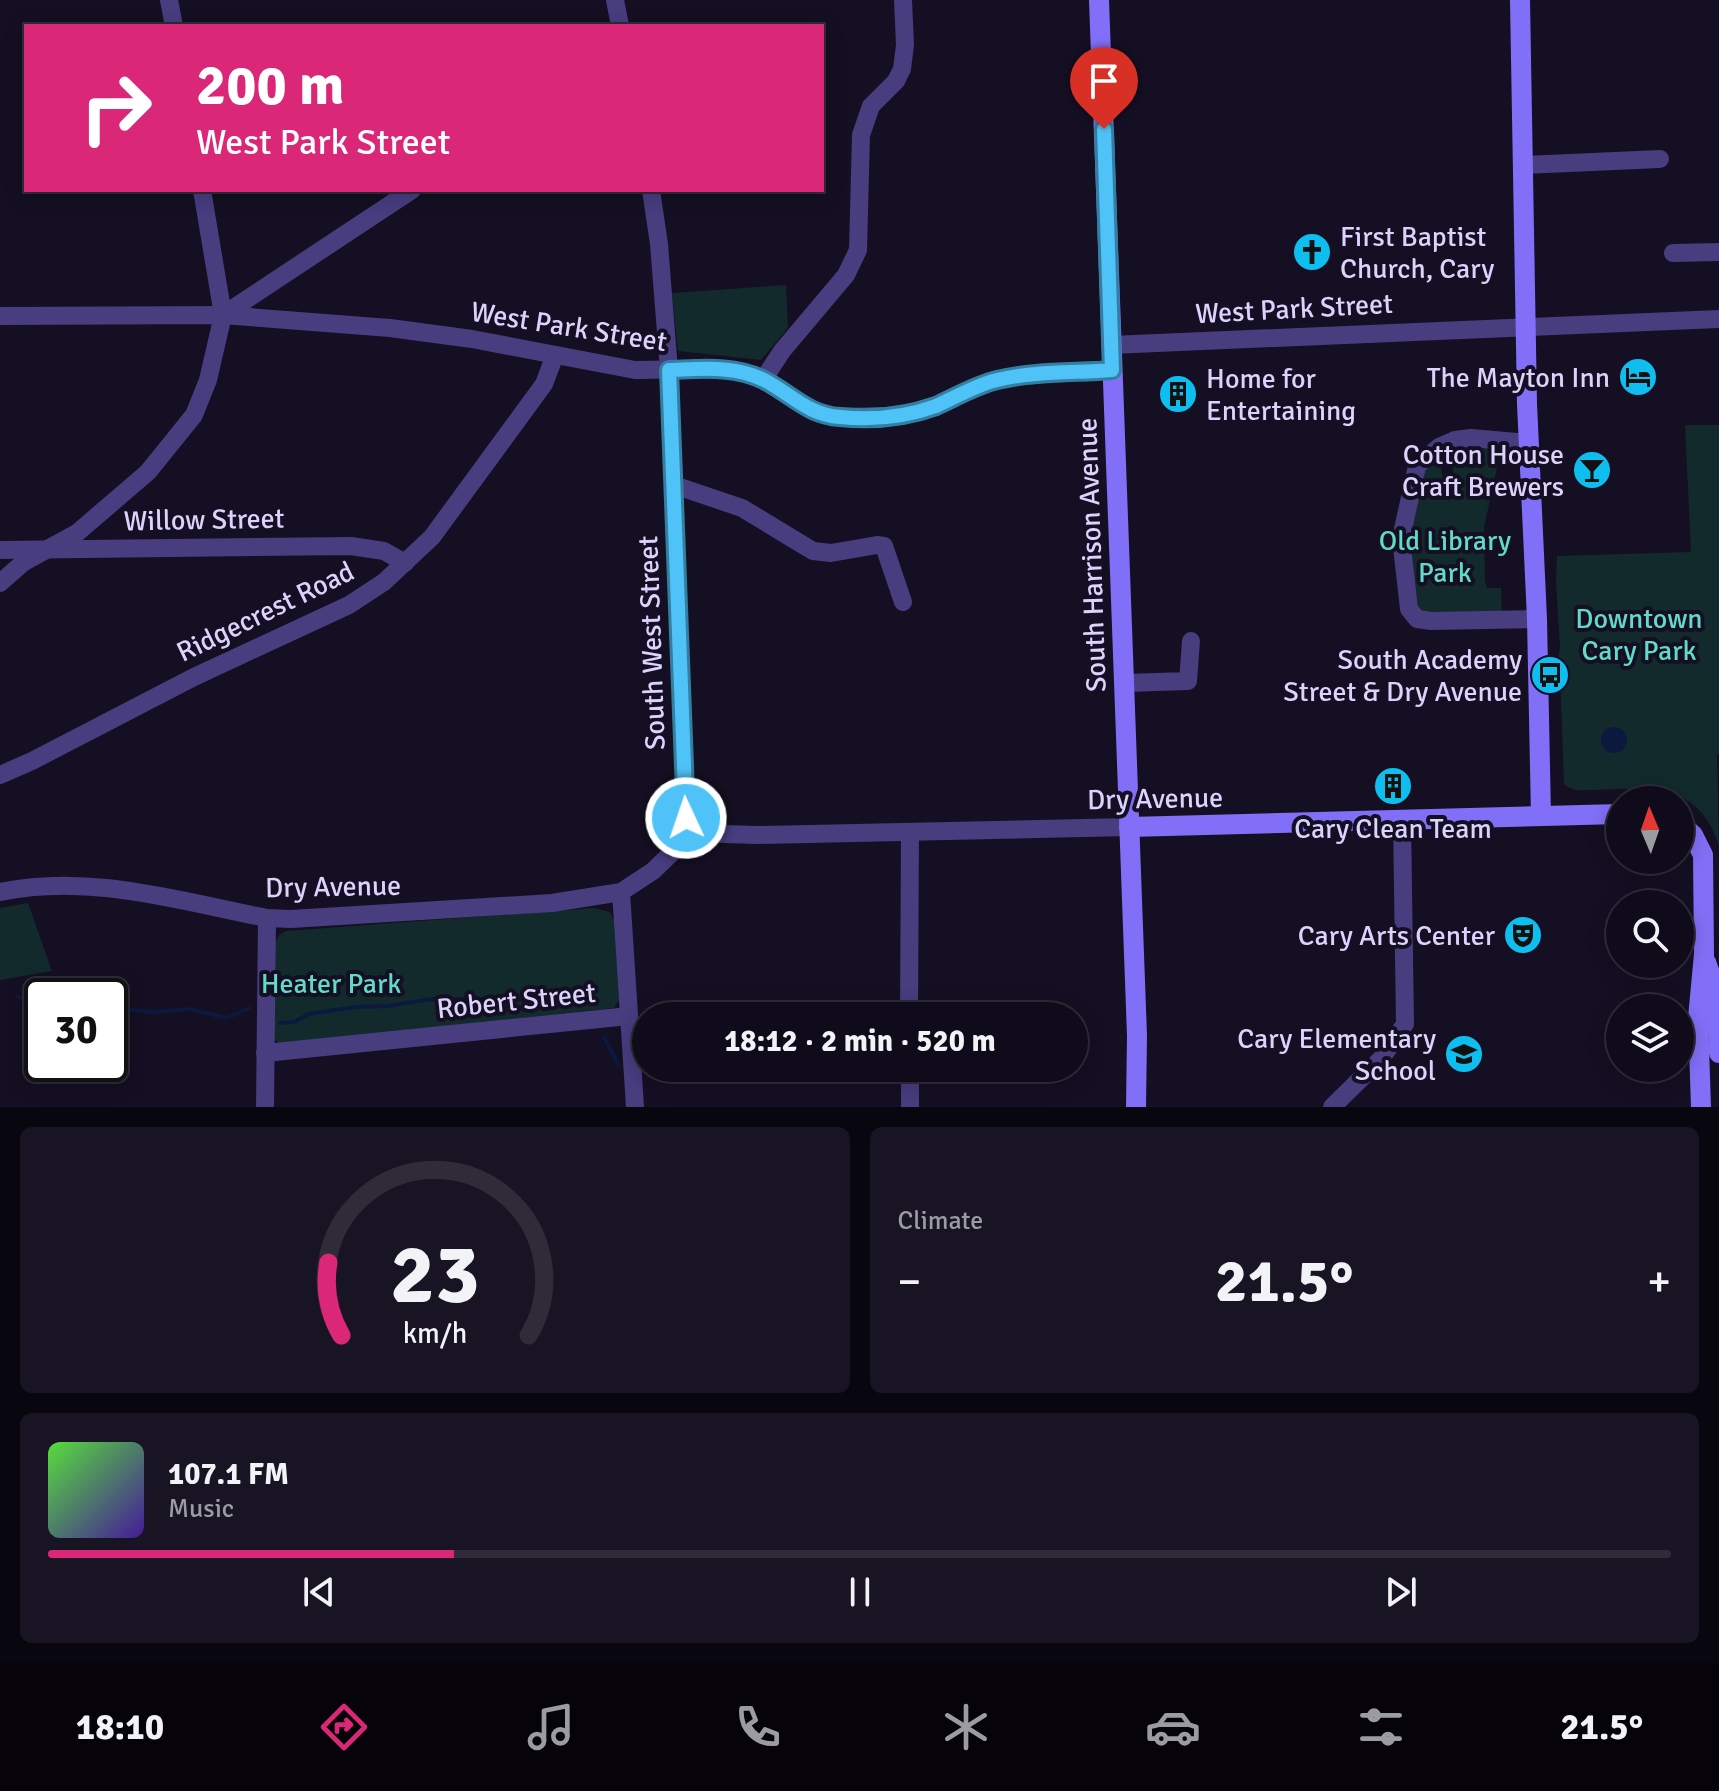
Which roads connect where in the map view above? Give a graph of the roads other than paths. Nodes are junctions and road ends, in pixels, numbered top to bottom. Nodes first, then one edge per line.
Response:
1 (169, 0) edge
2 (615, 0) edge
3 (903, 0) edge
4 (1099, 0) edge
5 (1520, 0) edge
6 (174, 24) edge
7 (620, 24) edge
8 (1660, 159) dead end
9 (1523, 165) junction
10 (202, 192) edge
11 (409, 192) edge
12 (651, 192) edge
13 (1719, 252) edge
14 (1673, 253) dead end
15 (223, 315) junction
16 (0, 316) edge
17 (1719, 319) edge
18 (1526, 326) junction
19 (1111, 345) junction
20 (555, 355) junction
21 (669, 370) junction
22 (1112, 370) junction
23 (763, 380) junction
24 (1529, 443) junction
25 (674, 485) junction
26 (0, 550) edge
27 (44, 550) junction
28 (405, 563) junction
29 (0, 583) edge
30 (903, 602) dead end
31 (1537, 619) junction
32 (1191, 641) dead end
33 (1124, 683) junction
34 (0, 775) edge
35 (1606, 814) edge
36 (1541, 816) junction
37 (1402, 820) junction
38 (1129, 827) junction
39 (910, 832) junction
40 (692, 833) junction
41 (1694, 841) edge
42 (0, 892) edge
43 (621, 892) junction
44 (267, 918) junction
45 (1709, 949) edge
46 (909, 1002) edge
47 (629, 1016) junction
48 (265, 1053) junction
49 (1719, 1053) edge
50 (910, 1082) edge
51 (265, 1107) edge
52 (635, 1107) edge
53 (910, 1107) edge
54 (1136, 1107) edge
55 (1332, 1107) edge
56 (1701, 1107) edge

1 - 6 street
2 - 7 street
3 - 23 street
4 - 19 street, South Harrison Avenue
5 - 9 street
8 - 9 street
9 - 18 street
10 - 15 street
11 - 15 street
12 - 21 street, South West Street
13 - 14 street
15 - 16 street, West Park Street
15 - 20 street, West Park Street
15 - 27 street
17 - 18 street, West Park Street
18 - 19 street, West Park Street
18 - 24 street
19 - 22 street, South Harrison Avenue
20 - 21 street, West Park Street
20 - 28 street, Ridgecrest Road
21 - 23 street, West Park Street
21 - 25 street, South West Street
22 - 23 street, West Park Street
22 - 33 street, South Harrison Avenue
24 - 31 street
24 - 31 street
25 - 30 street
25 - 40 street, South West Street
26 - 27 street, Willow Street
27 - 28 street, Willow Street
27 - 29 street
28 - 34 street, Ridgecrest Road
31 - 36 street
32 - 33 street
33 - 38 street, South Harrison Avenue
35 - 36 street, Dry Avenue
36 - 37 street, Dry Avenue
37 - 38 street, Dry Avenue
37 - 55 street
38 - 39 street, Dry Avenue
38 - 54 street, South Harrison Avenue
39 - 40 street, Dry Avenue
39 - 46 street
40 - 43 street
41 - 45 street
42 - 44 street, Dry Avenue
43 - 44 street, Dry Avenue
43 - 47 street
44 - 48 street
45 - 49 street
45 - 56 street
47 - 48 street, Robert Street
47 - 52 street
48 - 51 street
50 - 53 street

